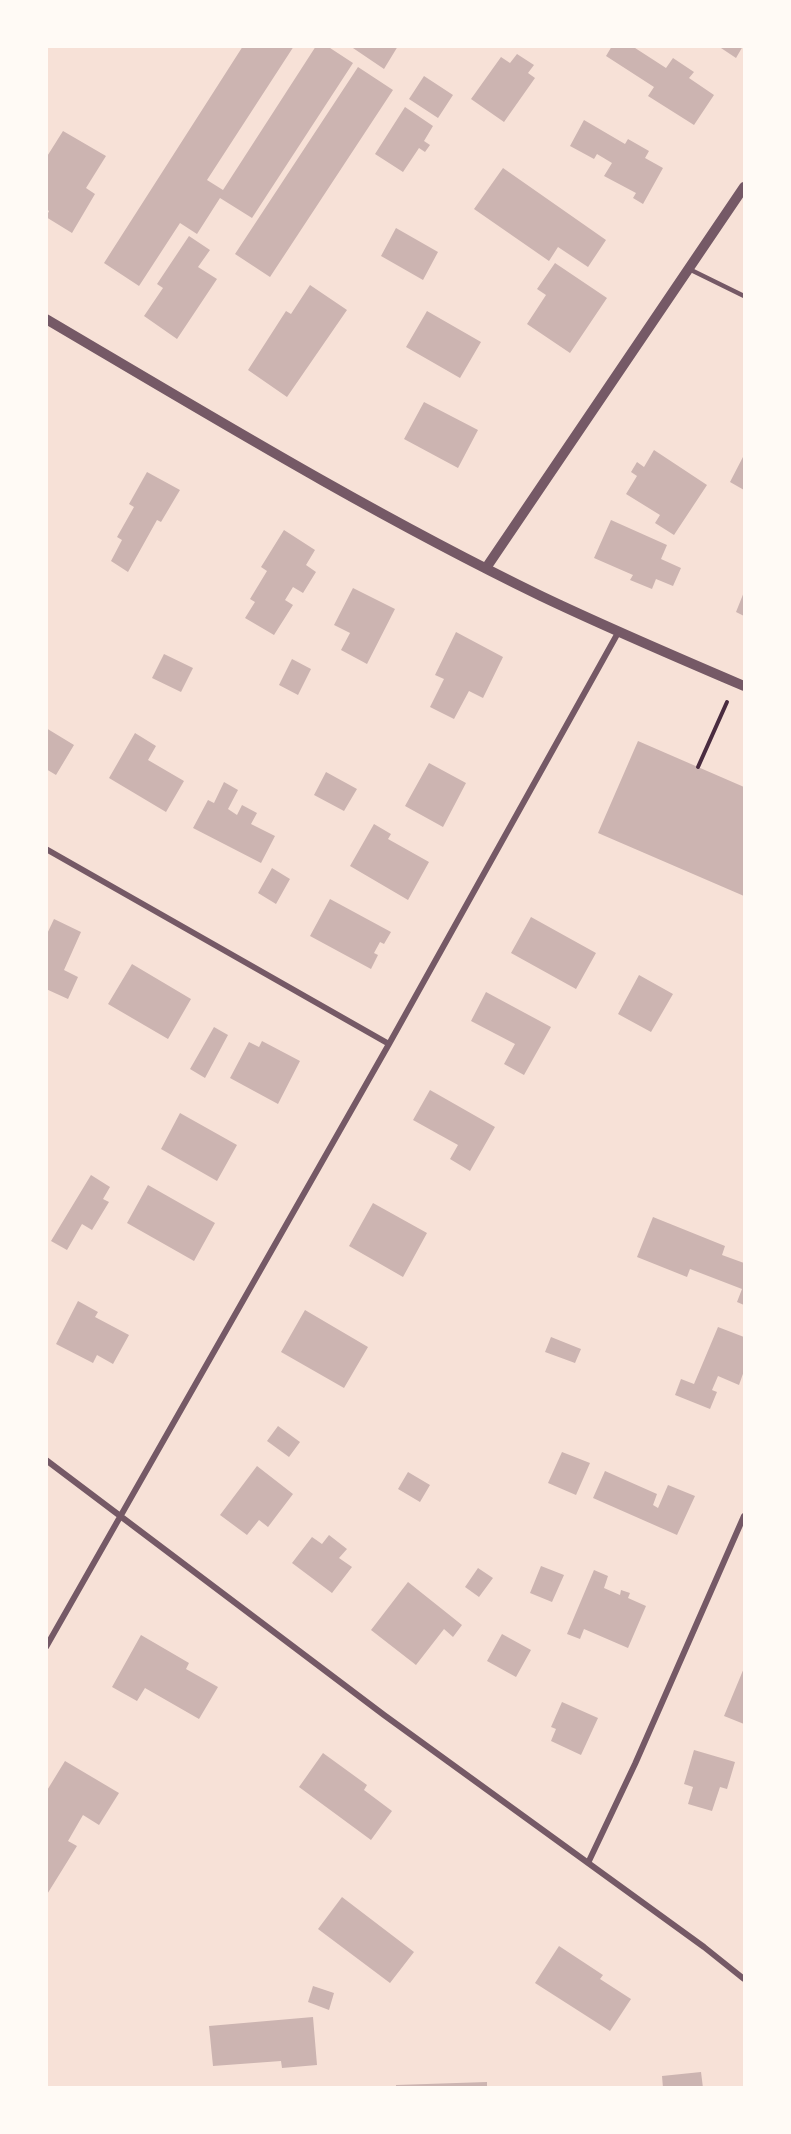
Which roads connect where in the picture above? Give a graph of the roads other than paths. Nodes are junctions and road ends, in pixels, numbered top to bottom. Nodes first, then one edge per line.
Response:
1 (744, 187) edge
2 (689, 269) junction
3 (744, 296) edge
4 (46, 319) edge
5 (486, 568) junction
6 (619, 631) junction
7 (740, 684) edge
8 (46, 849) edge
9 (389, 1044) junction
10 (46, 1460) edge
11 (122, 1516) junction
12 (744, 1516) edge
13 (46, 1647) edge
14 (588, 1863) junction
15 (744, 1979) edge

1 - 2 street
2 - 3 lane
2 - 5 street
4 - 5 street
5 - 6 street
6 - 7 street
6 - 9 street
8 - 9 street
9 - 11 street
10 - 11 street
11 - 13 street
11 - 14 street
12 - 14 street
14 - 15 street

